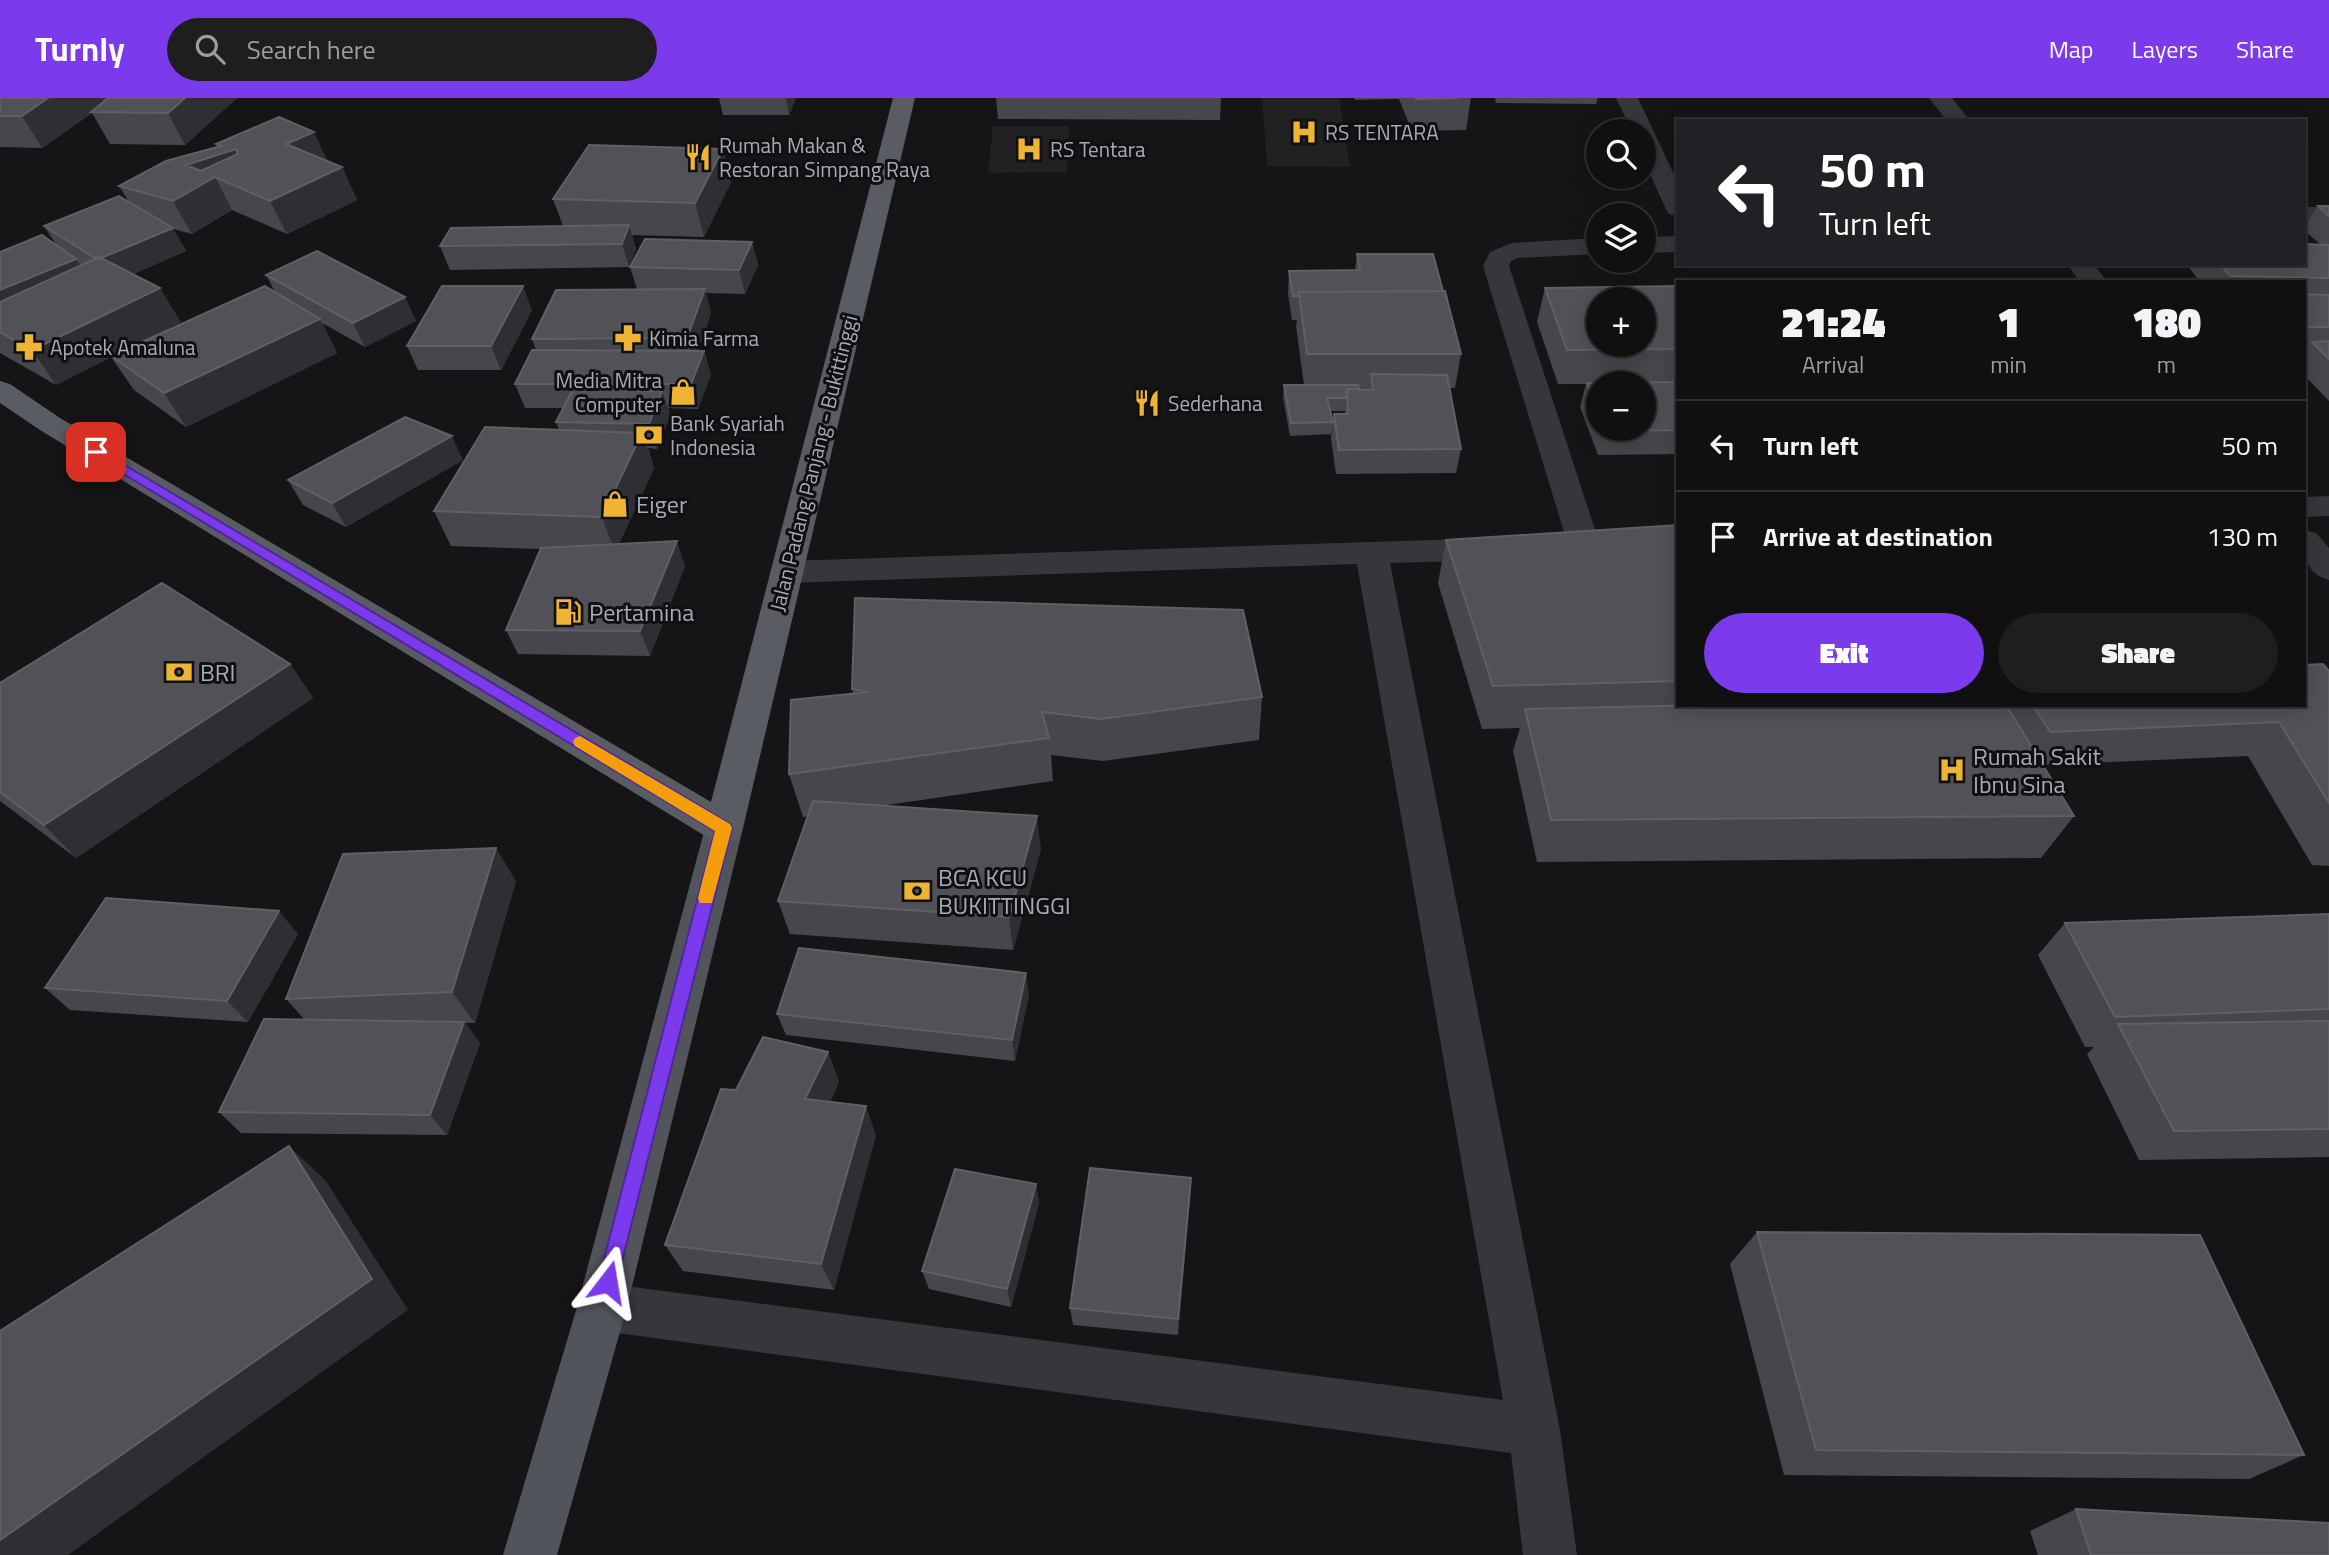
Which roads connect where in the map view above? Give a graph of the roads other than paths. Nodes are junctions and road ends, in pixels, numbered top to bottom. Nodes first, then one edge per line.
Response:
1 (904, 98) edge
2 (1627, 98) edge
3 (1940, 98) edge
4 (1637, 119) edge
5 (1957, 119) edge
6 (1656, 161) edge
7 (1676, 205) edge
8 (2306, 214) edge
9 (2329, 214) edge
10 (1676, 243) edge
11 (1656, 244) edge
12 (1586, 247) edge
13 (2082, 266) edge
14 (2092, 280) edge
15 (0, 390) edge
16 (2329, 506) edge
17 (2306, 507) edge
18 (2306, 541) edge
19 (1372, 555) junction
20 (2329, 569) edge
21 (786, 572) junction
22 (724, 828) junction
23 (602, 1307) junction
24 (1534, 1430) junction
25 (530, 1555) edge
26 (1549, 1555) edge

1 - 21 highway, Jalan Padang Panjang - Bukittinggi
2 - 4 street
3 - 5 street
6 - 7 street
8 - 9 street
10 - 11 street
12 - 19 street
13 - 14 street
15 - 22 highway
16 - 17 street
18 - 20 street
19 - 21 street
19 - 24 street
21 - 22 highway, Jalan Padang Panjang - Bukittinggi
22 - 23 main road
23 - 24 street
23 - 25 main road
24 - 26 street

